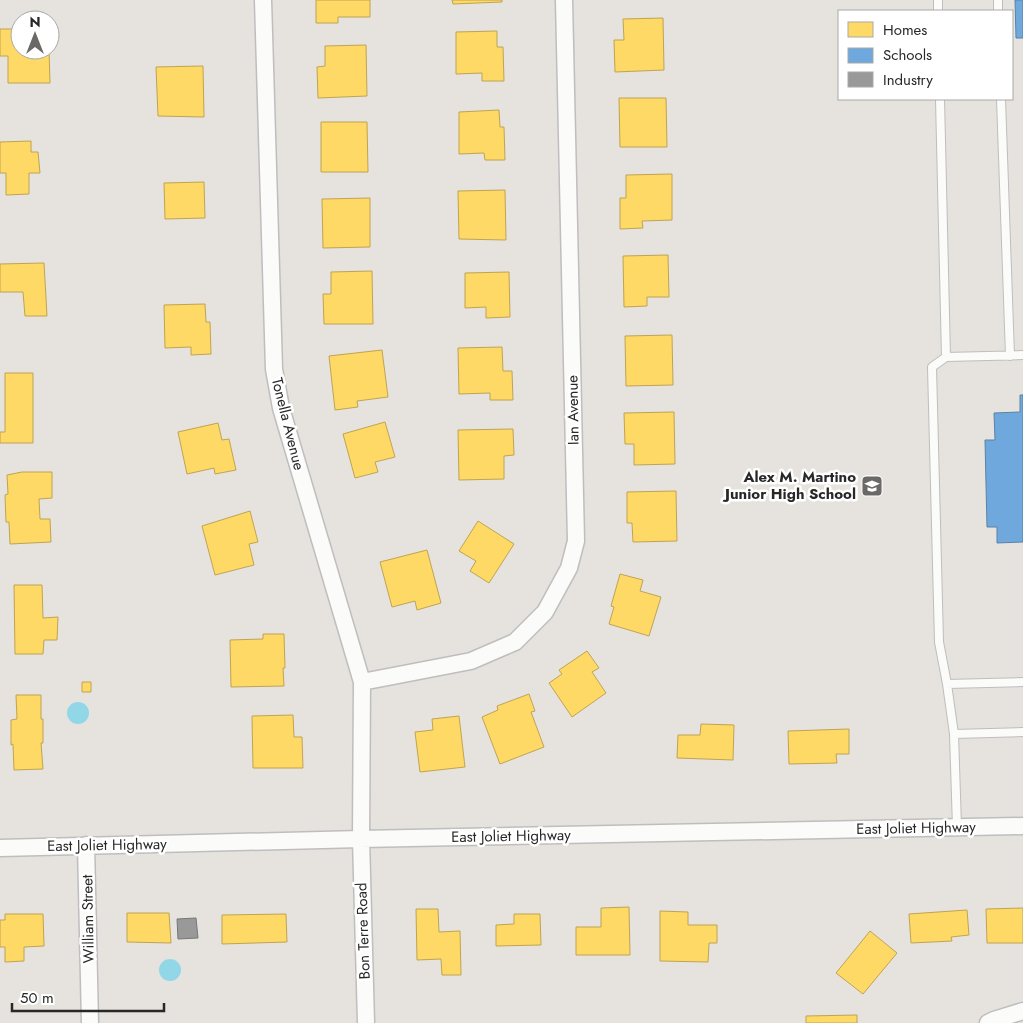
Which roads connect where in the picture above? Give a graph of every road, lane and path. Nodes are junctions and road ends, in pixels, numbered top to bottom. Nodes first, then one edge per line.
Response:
1 (263, 0) edge
2 (564, 0) edge
3 (940, 100) edge
4 (1001, 100) edge
5 (1023, 355) edge
6 (1010, 356) junction
7 (946, 357) junction
8 (362, 682) junction
9 (1023, 682) edge
10 (947, 684) junction
11 (1023, 732) edge
12 (954, 734) junction
13 (1023, 826) edge
14 (957, 827) junction
15 (360, 839) junction
16 (86, 845) junction
17 (0, 848) edge
18 (1023, 1011) edge
19 (90, 1023) edge
20 (366, 1023) edge
21 (988, 1023) edge

1 - 8 street, Tonella Avenue
2 - 8 street, Ian Avenue
3 - 7 lane
4 - 6 lane
5 - 6 lane
6 - 7 lane
7 - 10 lane
8 - 15 street, Tonella Avenue
9 - 10 lane
10 - 12 lane
11 - 12 lane
12 - 14 lane
13 - 14 street, East Joliet Highway
14 - 15 street, East Joliet Highway
15 - 16 street, East Joliet Highway
15 - 20 street, Bon Terre Road
16 - 17 street, East Joliet Highway
16 - 19 street, William Street
18 - 21 street

